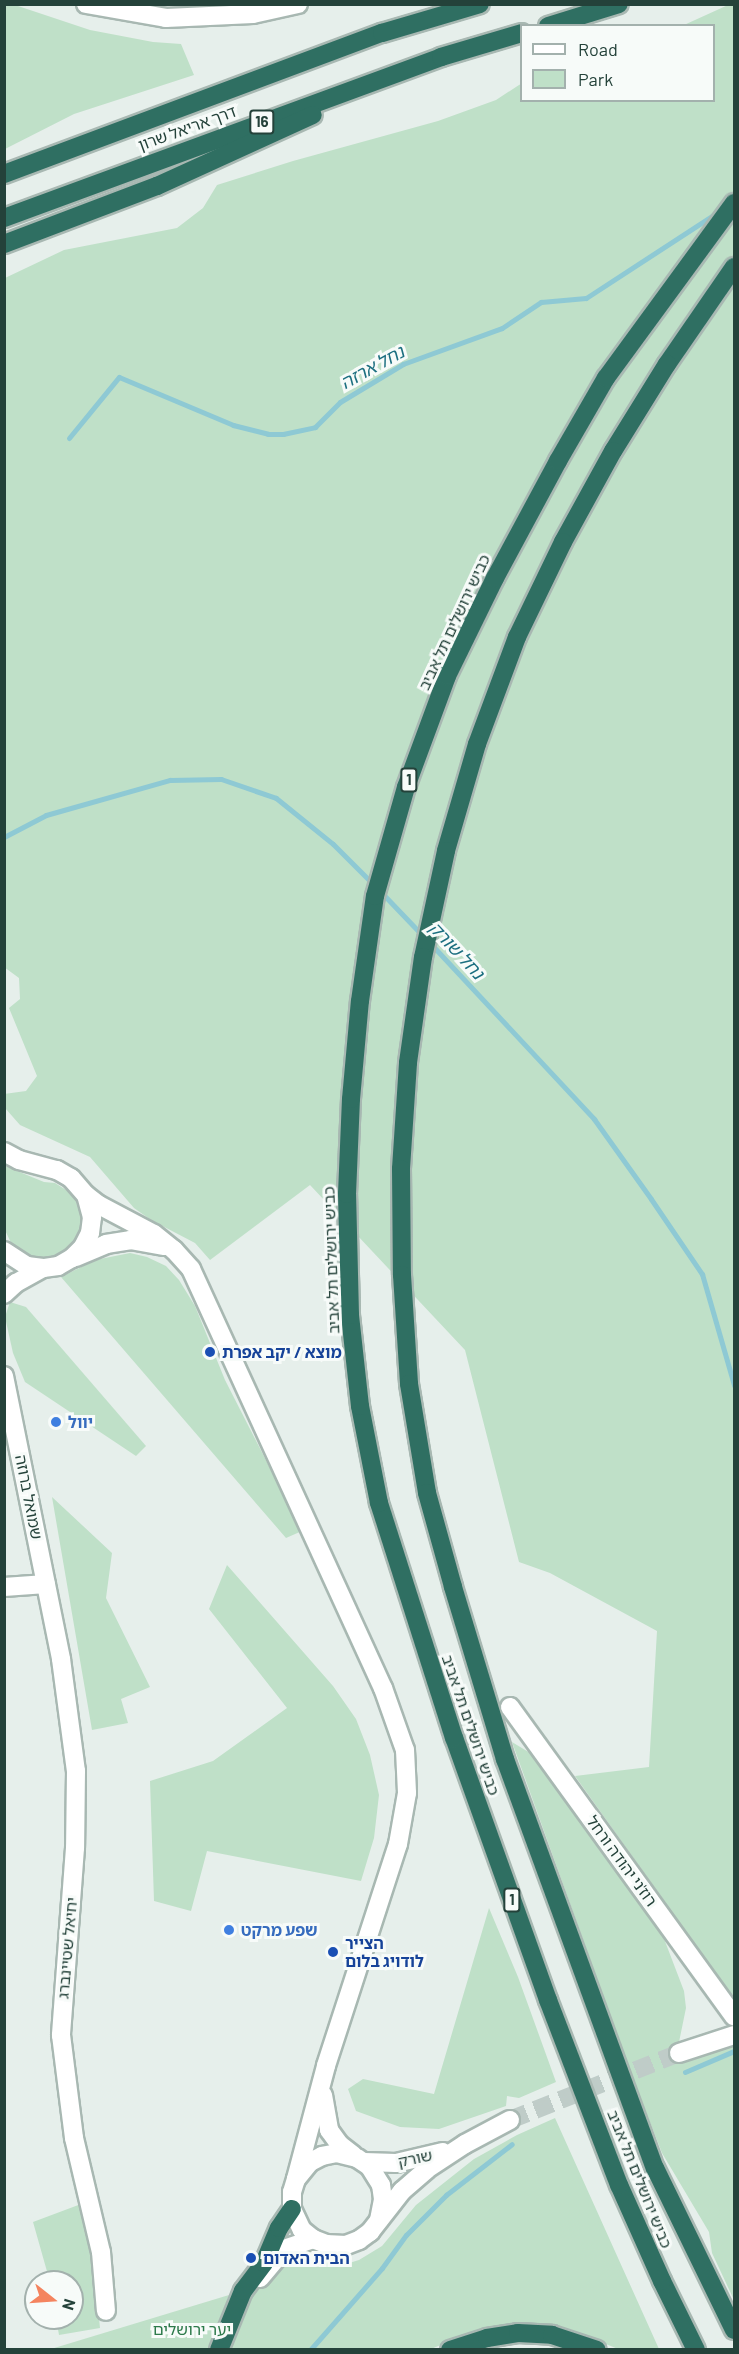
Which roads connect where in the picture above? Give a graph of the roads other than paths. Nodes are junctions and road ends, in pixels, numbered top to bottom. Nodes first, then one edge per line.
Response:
1 (86, 4) edge
2 (298, 4) edge
3 (480, 4) edge
4 (619, 4) edge
5 (554, 24) edge
6 (520, 34) edge
7 (444, 56) junction
8 (4, 174) edge
9 (735, 203) edge
10 (4, 218) edge
11 (4, 244) edge
12 (735, 267) edge
13 (4, 1152) edge
14 (86, 1195) junction
15 (174, 1250) junction
16 (4, 1251) edge
17 (72, 1258) junction
18 (43, 1268) junction
19 (4, 1294) edge
20 (4, 1376) edge
21 (46, 1584) junction
22 (4, 1587) edge
23 (510, 1707) dead end
24 (735, 2016) edge
25 (735, 2035) edge
26 (679, 2053) tunnel mouth
27 (326, 2066) junction
28 (510, 2120) tunnel mouth
29 (465, 2144) junction
30 (361, 2160) junction
31 (296, 2179) junction
32 (292, 2209) junction
33 (379, 2220) junction
34 (313, 2239) junction
35 (106, 2311) dead end
36 (735, 2330) edge
37 (219, 2349) edge
38 (226, 2349) edge
39 (450, 2349) edge
40 (597, 2349) edge
41 (696, 2349) edge

1 - 2 main road
3 - 8 highway, דרך אריאל שרון / 16
4 - 5 highway
6 - 7 highway, דרך אריאל שרון / 16
7 - 10 highway, דרך אריאל שרון / 16
7 - 11 highway
9 - 41 highway, כביש ירושלים תל אביב / 1
12 - 36 highway, כביש ירושלים תל אביב
13 - 14 main road
14 - 15 main road
14 - 17 main road
15 - 17 main road
15 - 27 main road
16 - 18 main road
17 - 18 main road
18 - 19 main road
20 - 21 main road, שמואל ברוזה
21 - 22 main road
21 - 35 main road, יחיאל שטיינברג
23 - 24 main road, רוז'ני יהודה ורחל
25 - 26 main road
27 - 30 main road
27 - 31 main road
28 - 29 main road
29 - 30 main road, שורק
29 - 33 main road
30 - 31 main road
30 - 33 main road
31 - 32 main road
32 - 34 main road
32 - 37 highway
33 - 34 main road
34 - 38 main road
39 - 40 highway

